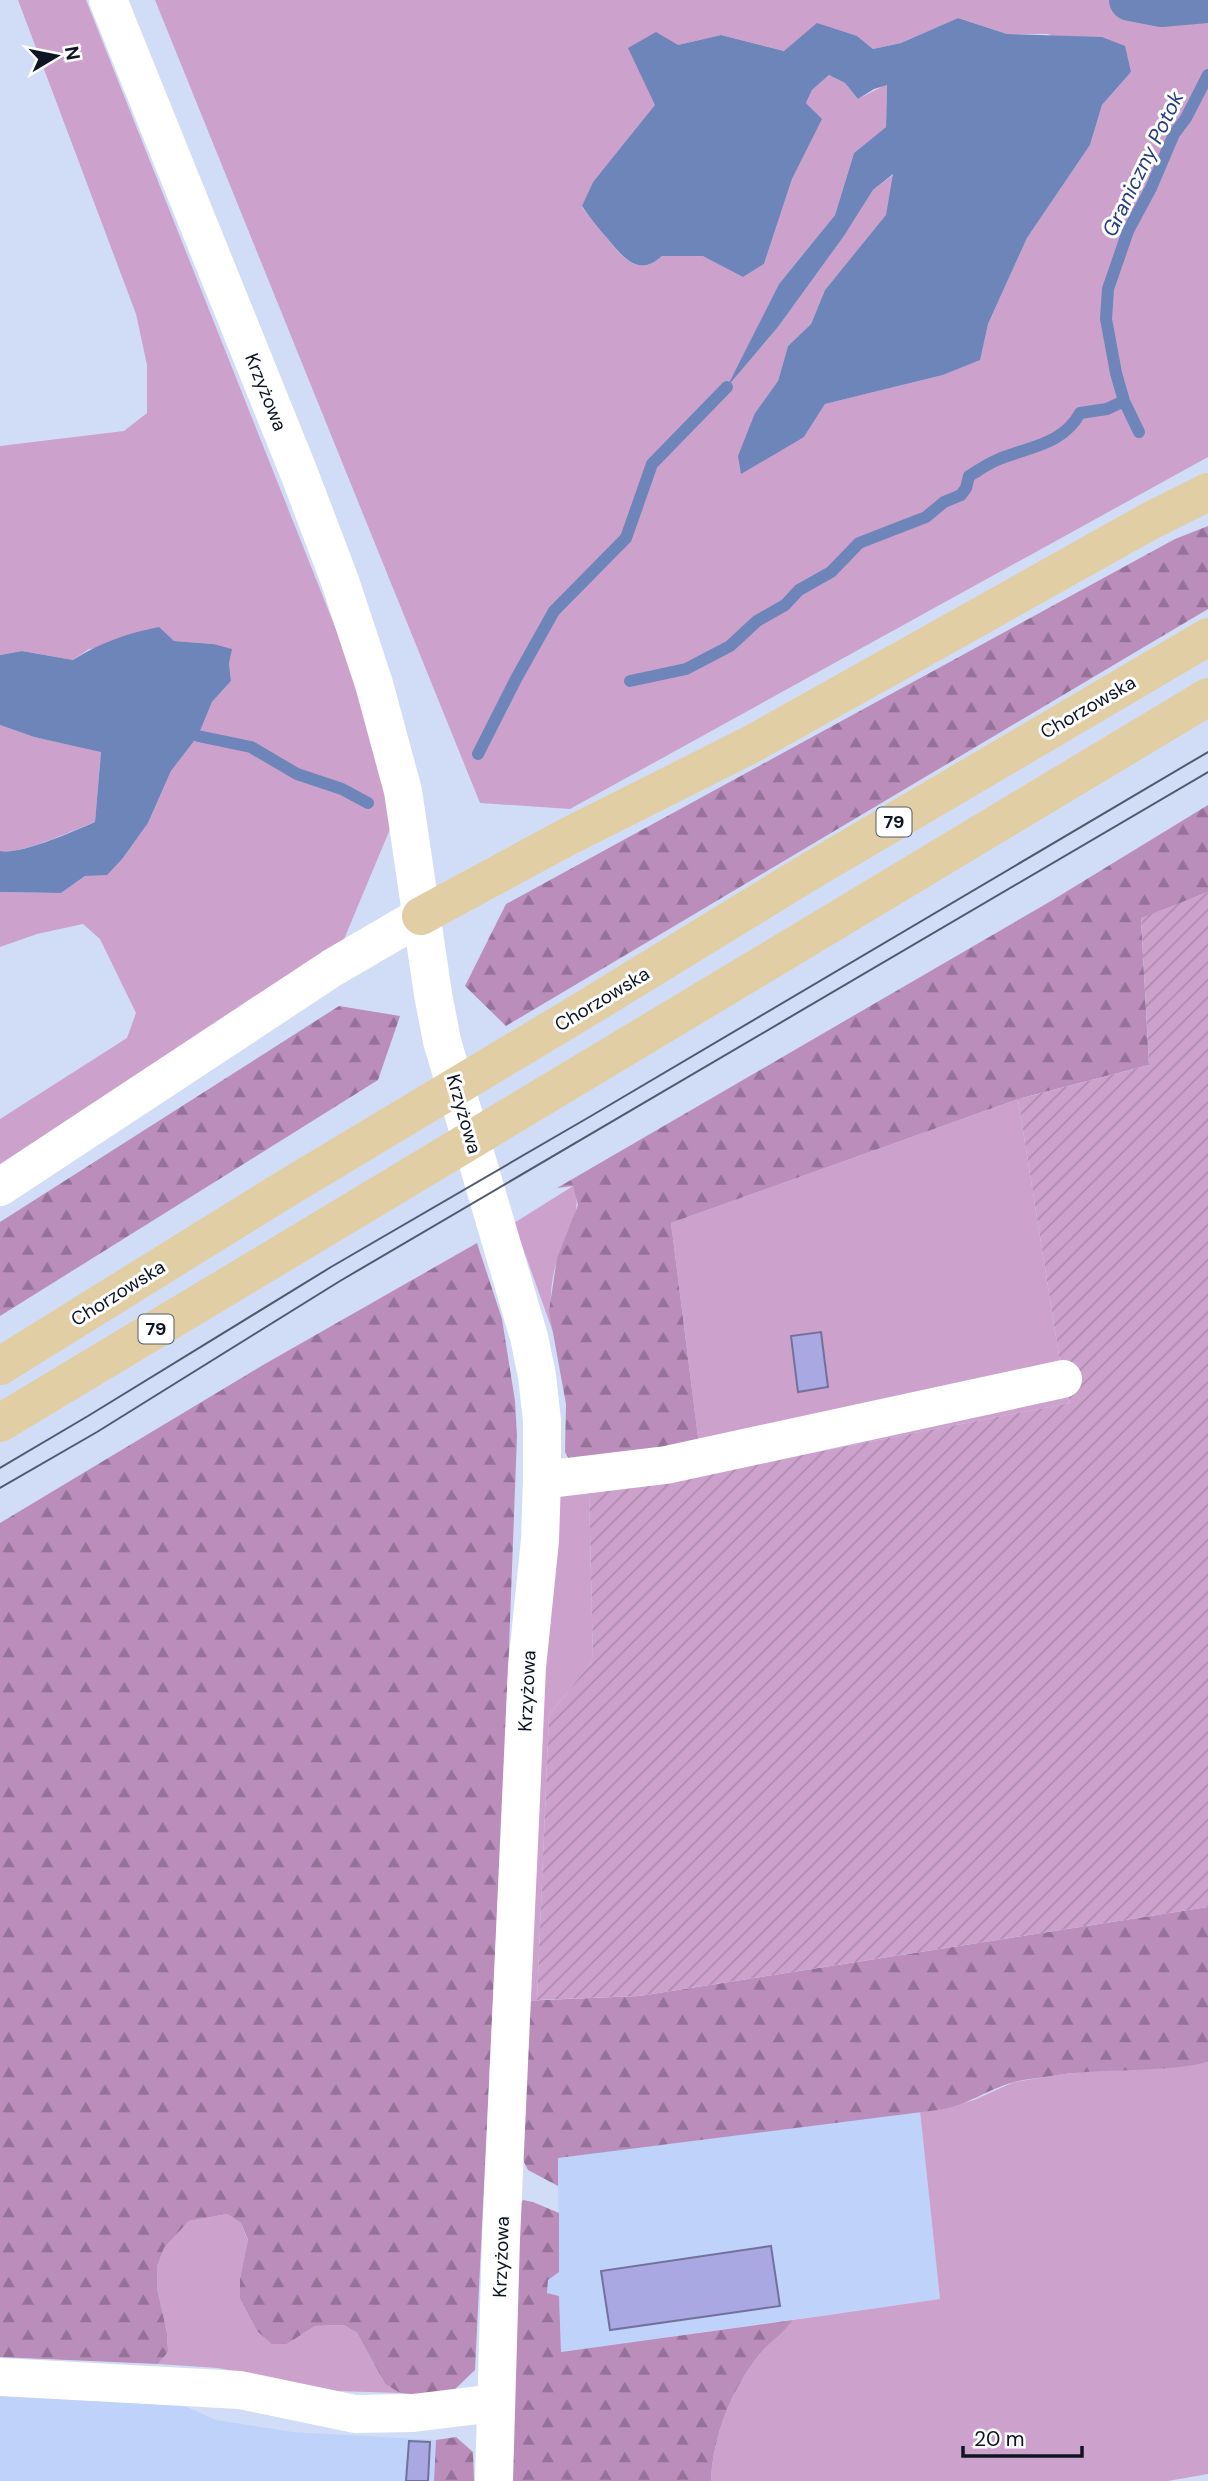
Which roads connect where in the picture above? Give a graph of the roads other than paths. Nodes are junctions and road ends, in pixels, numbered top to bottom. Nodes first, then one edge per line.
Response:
1 (108, 0) edge
2 (1208, 492) edge
3 (1208, 637) edge
4 (1208, 697) edge
5 (421, 916) junction
6 (0, 1186) edge
7 (0, 1366) edge
8 (1063, 1379) dead end
9 (0, 1423) edge
10 (542, 1480) junction
11 (0, 2377) edge
12 (495, 2403) junction
13 (494, 2481) edge

1 - 5 street, Krzyżowa
2 - 5 main road
3 - 7 main road, Chorzowska / 79
4 - 9 main road, 79
5 - 6 street
5 - 10 street, Krzyżowa
8 - 10 street
10 - 12 street, Krzyżowa
11 - 12 street
12 - 13 street, Krzyżowa

